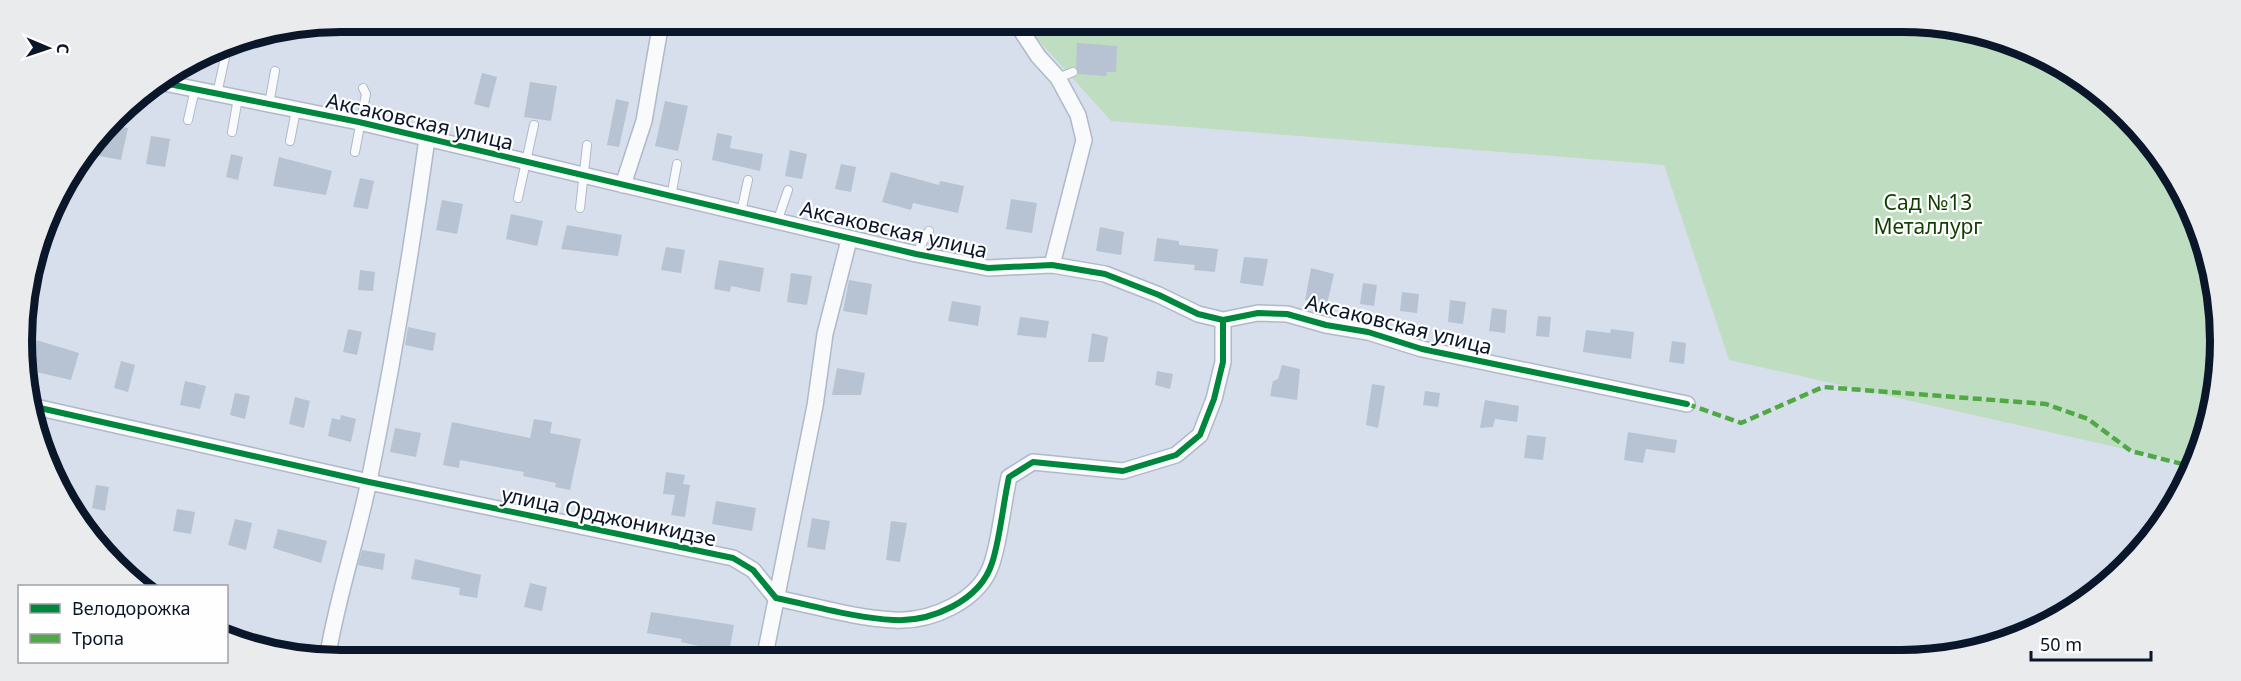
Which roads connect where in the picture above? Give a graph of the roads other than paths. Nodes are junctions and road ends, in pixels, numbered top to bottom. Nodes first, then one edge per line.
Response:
1 (659, 32) edge
2 (1022, 32) edge
3 (226, 54) dead end
4 (275, 71) dead end
5 (1073, 72) dead end
6 (1058, 78) junction
7 (169, 84) edge
8 (363, 88) dead end
9 (195, 89) junction
10 (217, 94) junction
11 (238, 98) junction
12 (269, 104) junction
13 (296, 110) junction
14 (188, 120) dead end
15 (359, 122) junction
16 (534, 126) dead end
17 (232, 132) dead end
18 (427, 140) junction
19 (290, 141) dead end
20 (587, 145) dead end
21 (355, 152) dead end
22 (526, 163) junction
23 (677, 164) dead end
24 (583, 176) junction
25 (748, 180) dead end
26 (623, 185) junction
27 (788, 190) dead end
28 (671, 196) junction
29 (518, 198) dead end
30 (580, 208) dead end
31 (741, 212) junction
32 (778, 219) junction
33 (929, 231) dead end
34 (849, 240) junction
35 (916, 254) junction
36 (1052, 265) junction
37 (1223, 320) junction
38 (1687, 404) dead end
39 (39, 408) edge
40 (369, 482) junction
41 (776, 598) junction
42 (329, 649) edge
43 (766, 650) edge

1 - 26 street
2 - 6 street
3 - 10 lane
4 - 12 lane
5 - 6 lane
6 - 36 street
7 - 9 street, Аксаковская улица
8 - 15 lane
9 - 10 street, Аксаковская улица
9 - 14 lane
10 - 11 street, Аксаковская улица
11 - 12 street, Аксаковская улица
11 - 17 lane
12 - 13 street, Аксаковская улица
13 - 15 street, Аксаковская улица
13 - 19 lane
15 - 18 street, Аксаковская улица
15 - 21 lane
16 - 22 lane
18 - 22 street, Аксаковская улица
18 - 40 street
20 - 24 lane
22 - 24 street, Аксаковская улица
22 - 29 lane
23 - 28 lane
24 - 26 street, Аксаковская улица
24 - 30 lane
25 - 31 lane
26 - 28 street, Аксаковская улица
27 - 32 lane
28 - 31 street, Аксаковская улица
31 - 32 street, Аксаковская улица
32 - 34 street, Аксаковская улица
33 - 35 lane
34 - 35 street, Аксаковская улица
34 - 41 street
35 - 36 street, Аксаковская улица
36 - 37 street, Аксаковская улица
37 - 38 street, Аксаковская улица
37 - 41 street
39 - 40 street, улица Орджоникидзе
40 - 41 street, улица Орджоникидзе
40 - 42 street
41 - 43 street

